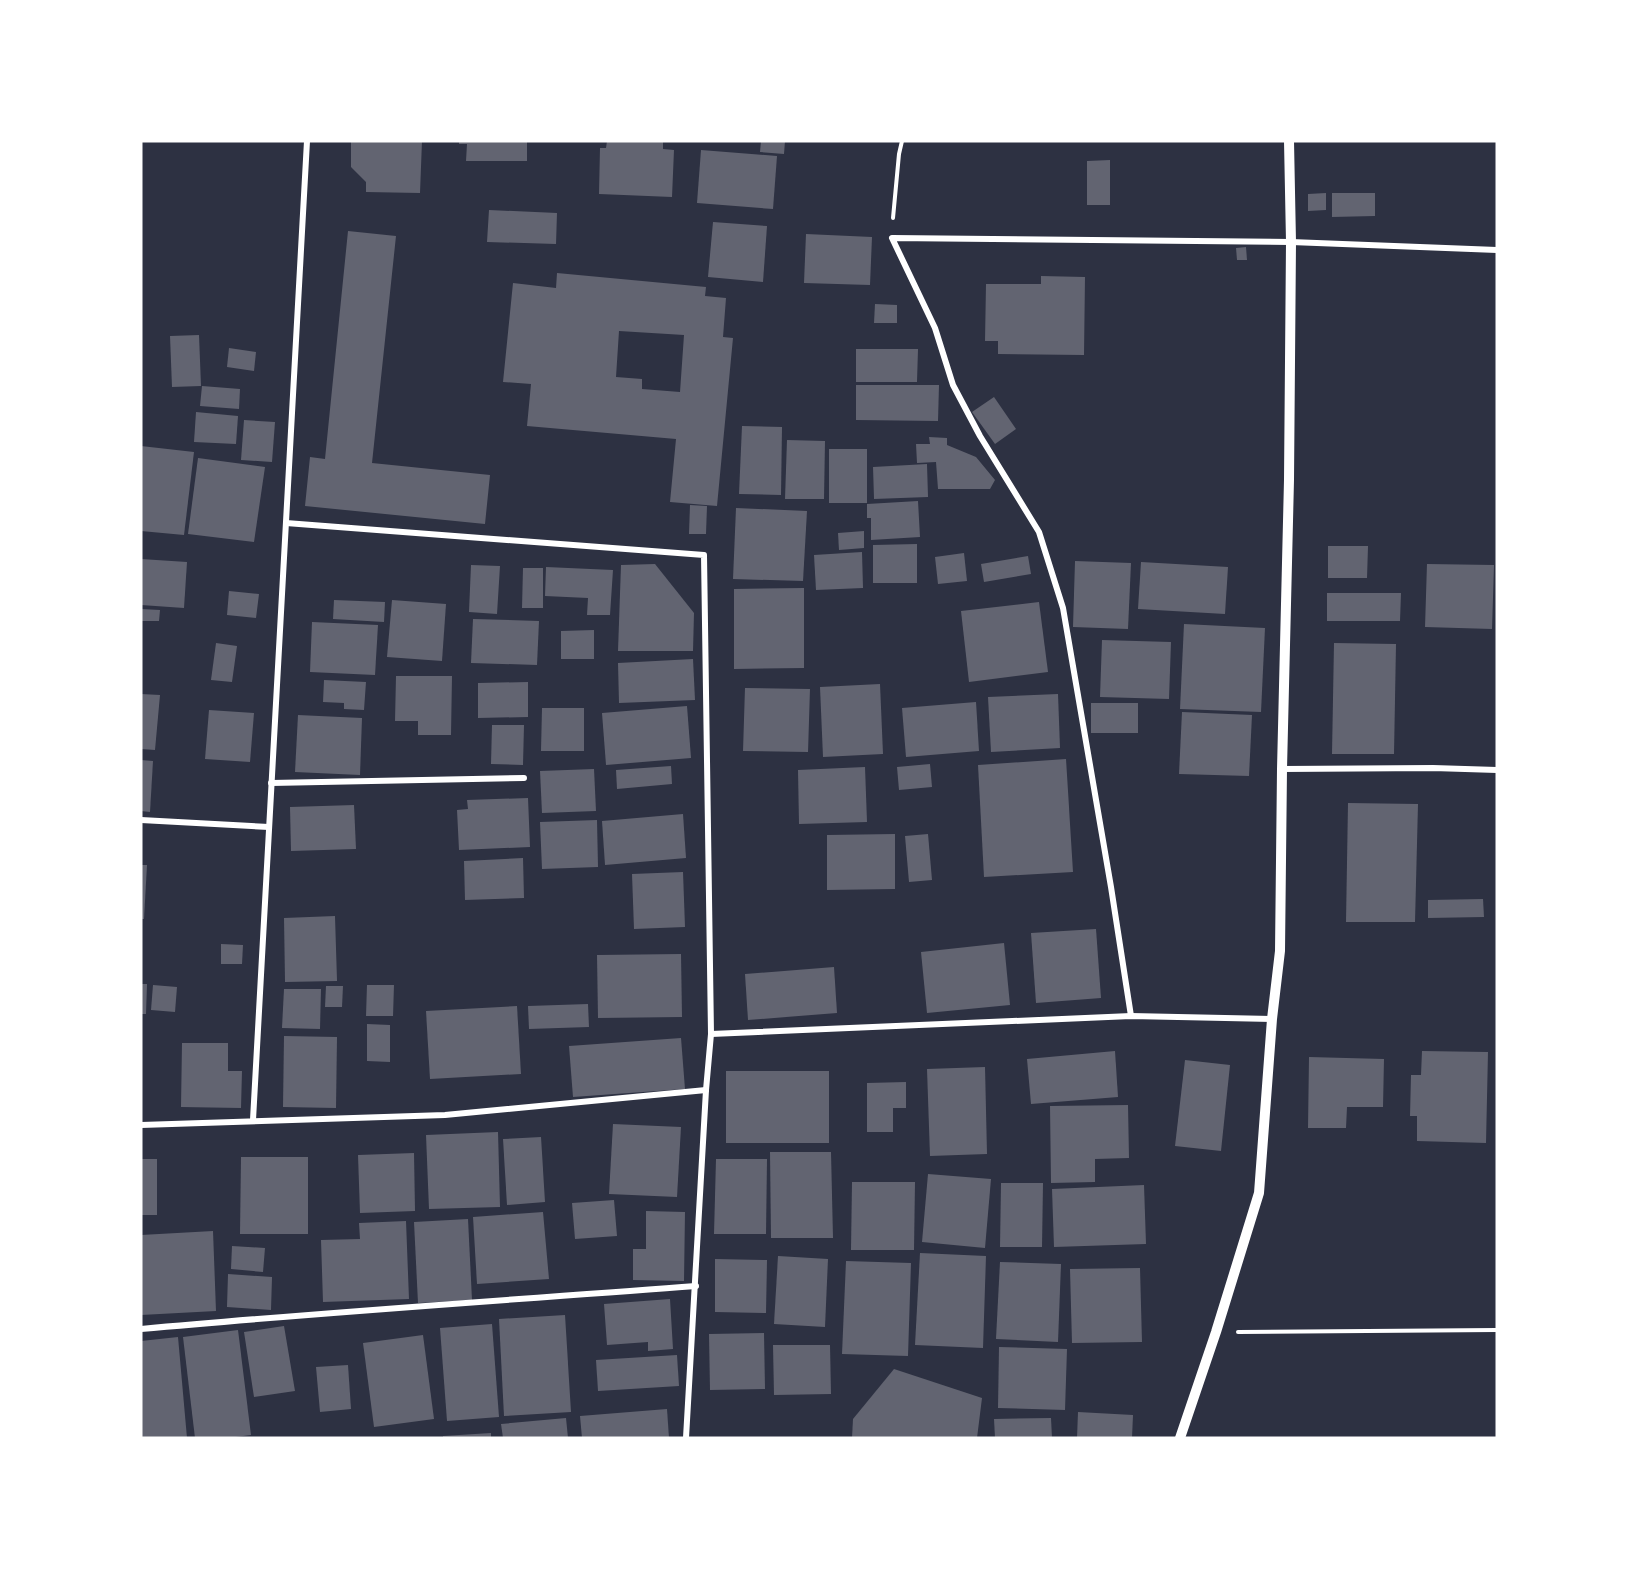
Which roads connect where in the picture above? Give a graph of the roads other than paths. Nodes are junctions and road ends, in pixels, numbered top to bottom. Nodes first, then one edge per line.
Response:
1 (306, 141) edge
2 (1289, 141) edge
3 (1291, 242) junction
4 (1497, 250) edge
5 (286, 523) junction
6 (1282, 769) junction
7 (1497, 770) edge
8 (524, 778) dead end
9 (271, 783) junction
10 (141, 820) edge
11 (269, 827) junction
12 (1131, 1016) junction
13 (1272, 1019) junction
14 (711, 1034) junction
15 (706, 1090) junction
16 (253, 1120) junction
17 (141, 1125) edge
18 (696, 1286) junction
19 (141, 1329) edge
20 (687, 1438) edge
21 (1180, 1438) edge

1 - 5 street
2 - 3 street
3 - 4 street
3 - 6 street
3 - 12 street
5 - 9 street
5 - 14 street
6 - 7 street
6 - 13 street
8 - 9 street
9 - 11 street
10 - 11 street
11 - 16 street
12 - 13 street
12 - 14 street
13 - 21 street
14 - 15 street
15 - 16 street
15 - 18 street
16 - 17 street
18 - 19 street
18 - 20 street

